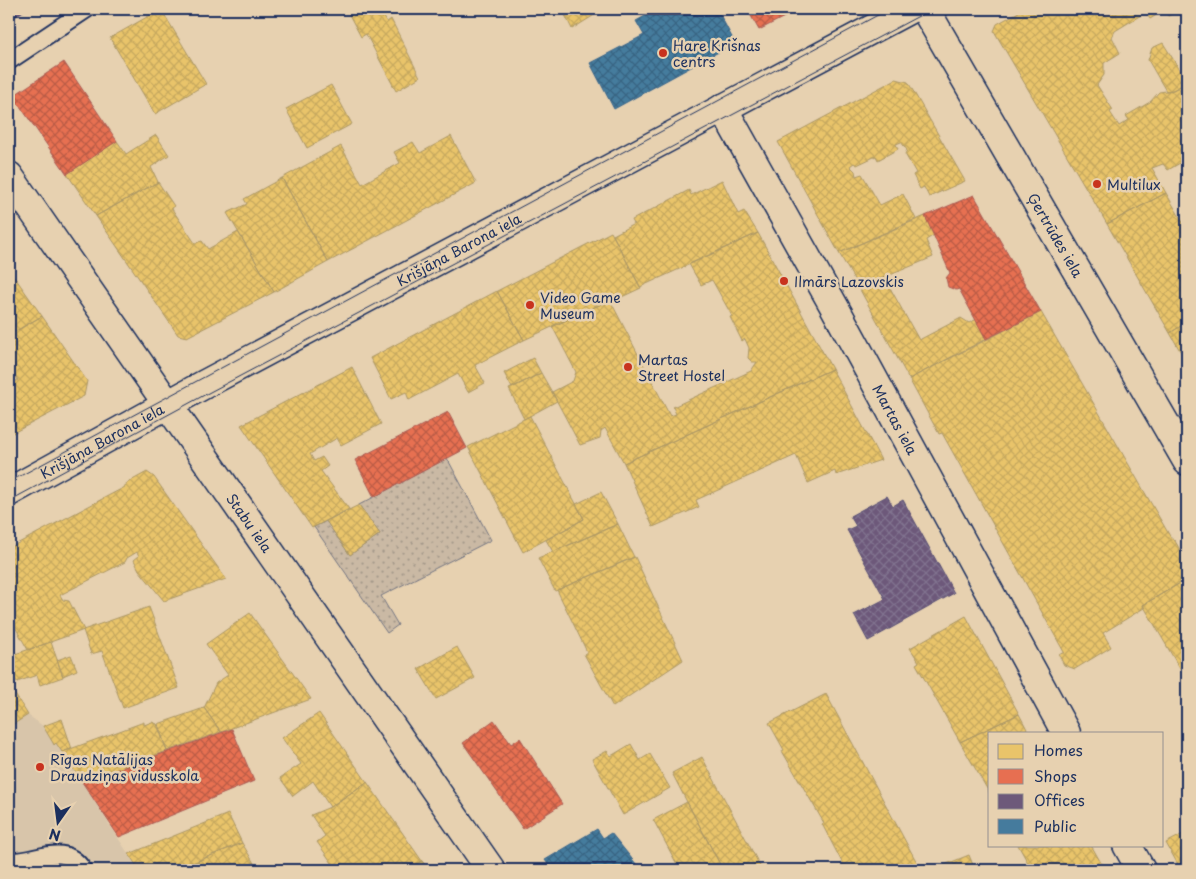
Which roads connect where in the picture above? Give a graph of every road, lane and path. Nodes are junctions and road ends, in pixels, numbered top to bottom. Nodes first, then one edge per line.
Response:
1 (87, 9) edge
2 (910, 9) edge
3 (925, 9) edge
4 (9, 61) edge
5 (723, 108) junction
6 (9, 176) edge
7 (169, 404) junction
8 (1187, 461) edge
9 (9, 492) edge
10 (1065, 732) edge
11 (1128, 846) edge
12 (9, 861) edge
13 (83, 870) edge
14 (491, 870) edge
15 (1141, 870) edge

1 - 4 lane
2 - 5 street, Krišjāņa Barona iela
3 - 8 street, Ģertrūdes iela
5 - 7 street, Krišjāņa Barona iela
5 - 10 street, Martas iela
6 - 7 street, Stabu iela
7 - 9 street, Krišjāņa Barona iela
7 - 14 street, Stabu iela
11 - 15 street
12 - 13 lane

